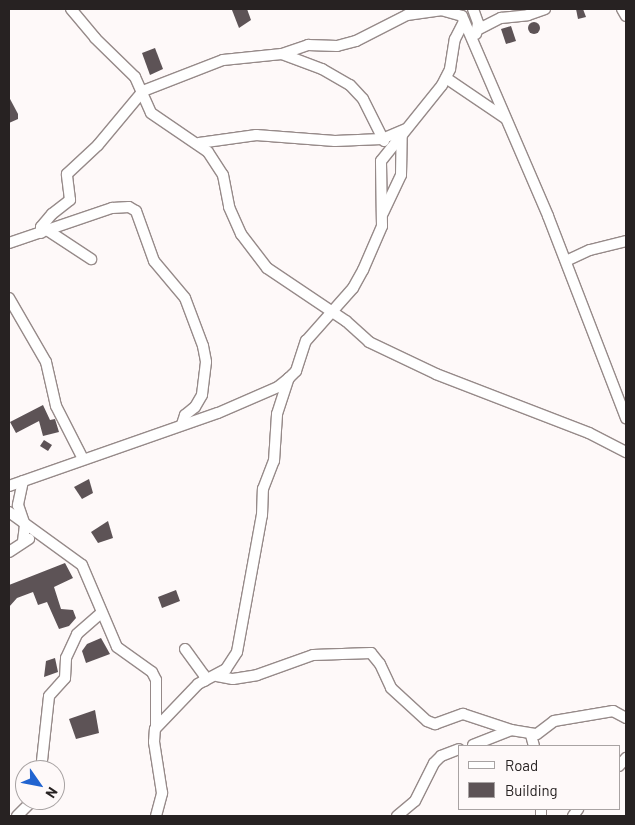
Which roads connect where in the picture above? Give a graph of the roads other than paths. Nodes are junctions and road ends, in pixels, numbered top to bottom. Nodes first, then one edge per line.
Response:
1 (71, 9) edge
2 (442, 9) edge
3 (473, 9) edge
4 (544, 9) edge
5 (622, 9) edge
6 (462, 15) edge
7 (626, 16) edge
8 (479, 29) junction
9 (473, 39) junction
10 (282, 54) junction
11 (446, 78) junction
12 (143, 91) junction
13 (506, 118) junction
14 (413, 125) junction
15 (402, 136) junction
16 (382, 138) junction
17 (199, 143) junction
18 (390, 147) junction
19 (383, 214) junction
20 (44, 232) junction
21 (626, 241) edge
22 (9, 243) edge
23 (91, 259) dead end
24 (566, 262) junction
25 (9, 298) edge
26 (331, 313) junction
27 (289, 378) junction
28 (626, 418) edge
29 (182, 424) junction
30 (626, 452) edge
31 (83, 459) junction
32 (23, 481) junction
33 (9, 486) edge
34 (9, 512) edge
35 (25, 525) junction
36 (39, 537) junction
37 (24, 541) junction
38 (9, 552) edge
39 (100, 614) junction
40 (185, 649) dead end
41 (217, 676) junction
42 (205, 681) junction
43 (626, 718) edge
44 (155, 729) junction
45 (510, 730) junction
46 (531, 735) junction
47 (475, 745) edge
48 (534, 745) edge
49 (458, 749) edge
50 (41, 760) edge
51 (156, 816) edge
52 (397, 816) edge

1 - 12 street
2 - 6 street
2 - 10 street
3 - 8 street
4 - 8 street
5 - 7 street
6 - 9 street
6 - 11 street
8 - 9 street
9 - 13 street
10 - 12 street
10 - 16 street
11 - 13 street
11 - 14 street
12 - 17 street
12 - 20 street
13 - 24 street
14 - 15 street
14 - 16 street
15 - 18 street
15 - 19 street
16 - 17 street
16 - 18 street
17 - 26 street
18 - 19 street
19 - 26 street
20 - 22 street
20 - 23 street
20 - 29 street
21 - 24 street
24 - 28 street
25 - 31 street
26 - 27 street
26 - 30 street
27 - 29 street
27 - 41 street
29 - 31 street
31 - 32 street
32 - 33 street
32 - 35 street
34 - 35 street
35 - 36 street
35 - 37 street
36 - 37 street
36 - 39 street
37 - 38 street
39 - 44 street
39 - 50 street
40 - 42 street
41 - 42 street
41 - 45 street
42 - 44 street
43 - 46 street
44 - 51 street
45 - 46 street
45 - 47 street
46 - 48 street
49 - 52 street

